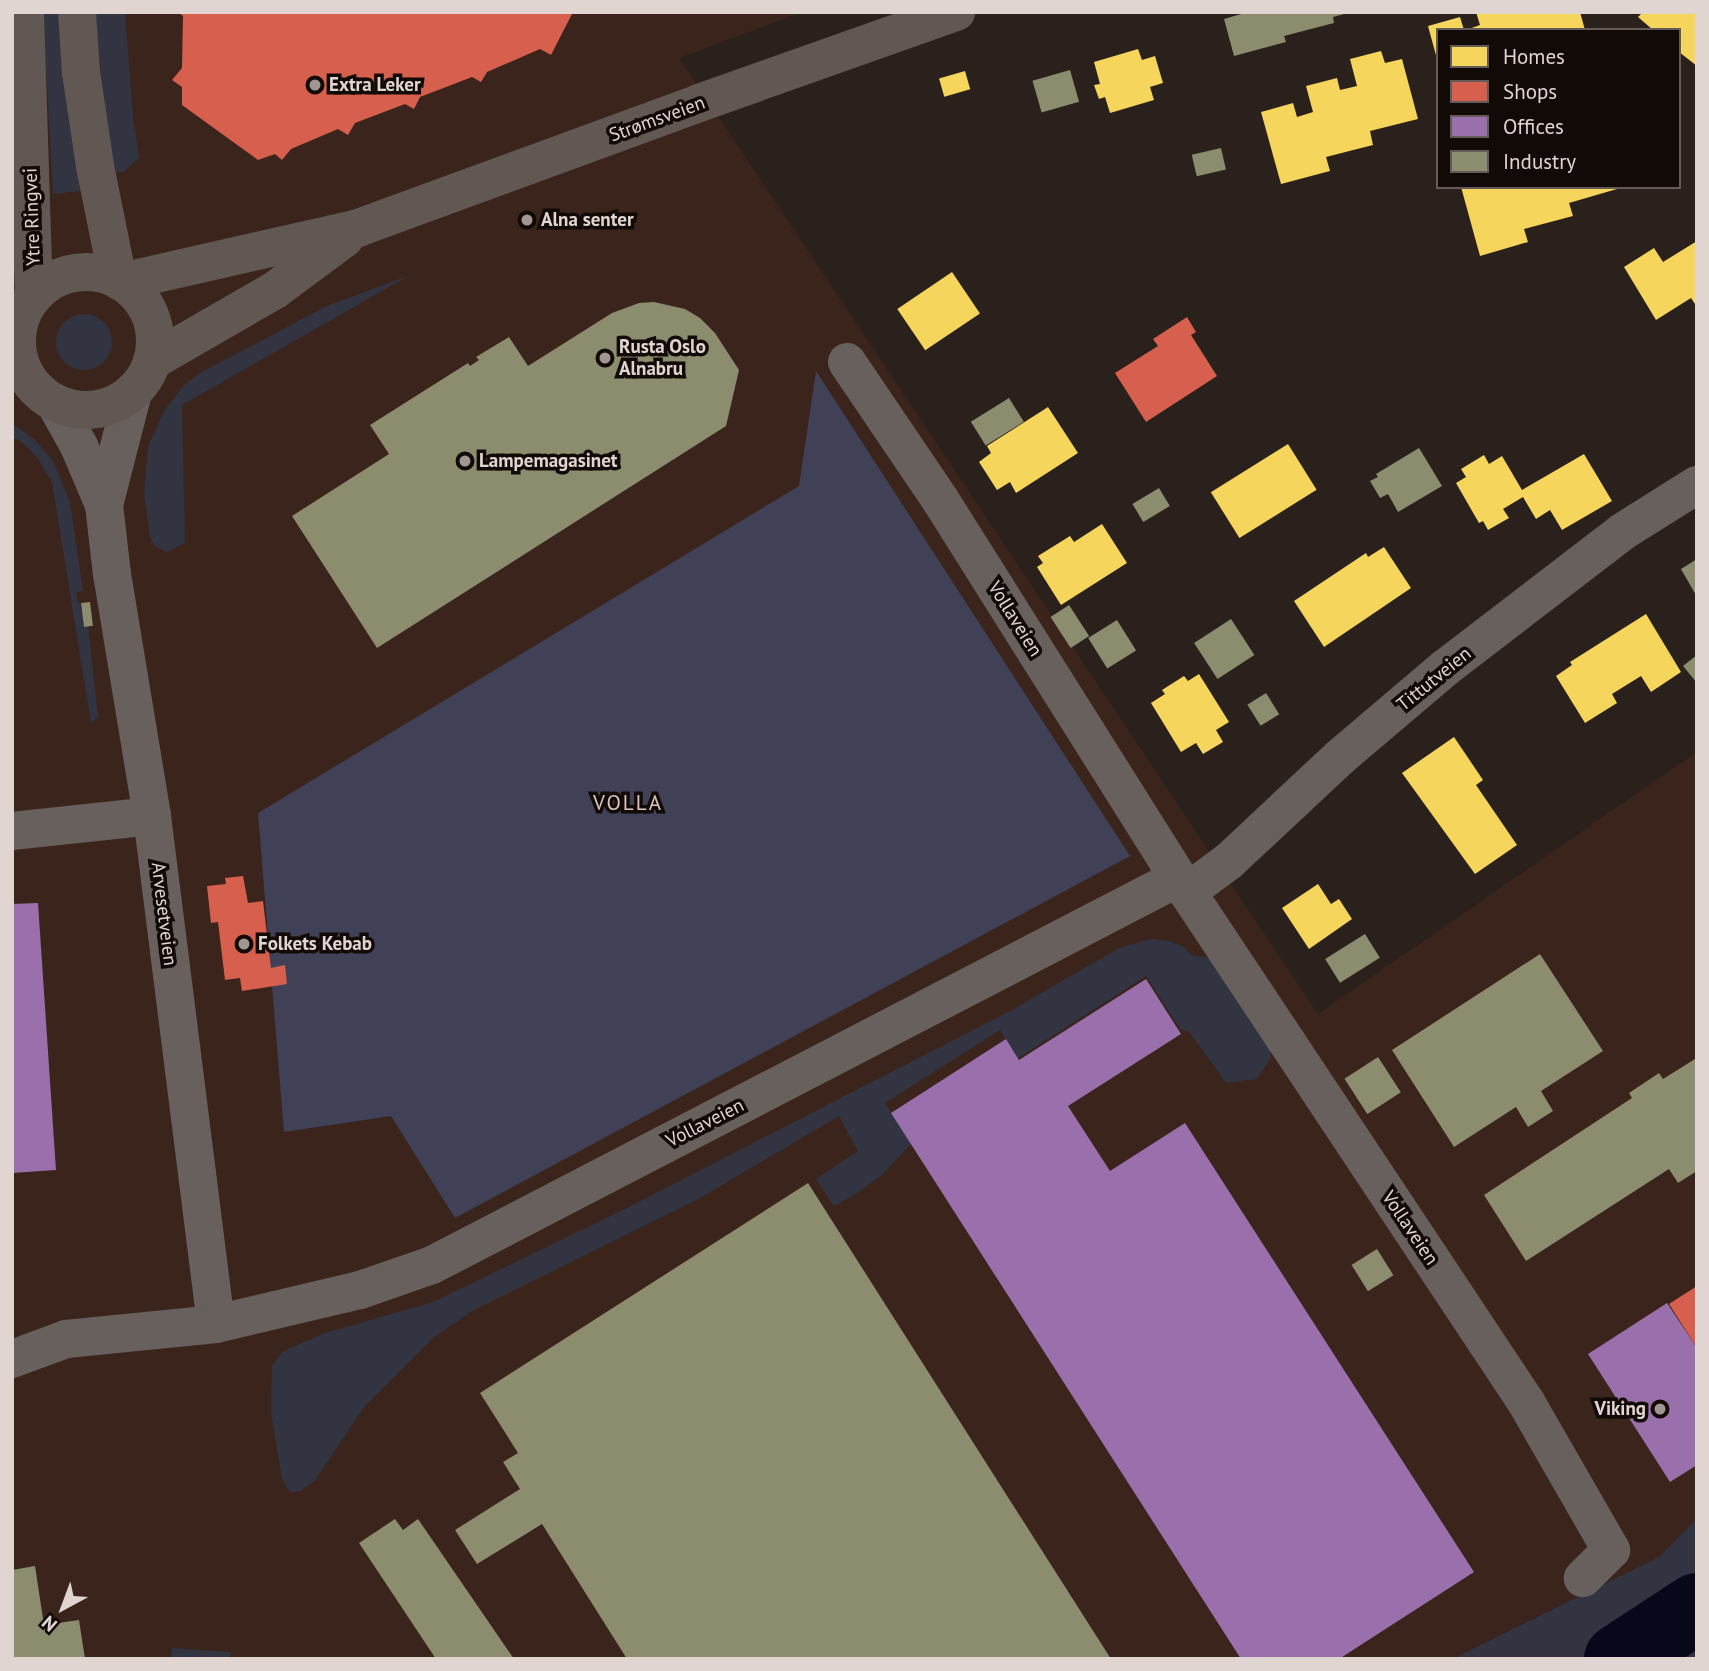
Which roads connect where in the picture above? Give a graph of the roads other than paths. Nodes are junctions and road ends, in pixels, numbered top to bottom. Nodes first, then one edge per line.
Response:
1 (25, 12) edge
2 (78, 12) edge
3 (956, 12) edge
4 (358, 228) junction
5 (120, 281) junction
6 (23, 310) edge
7 (847, 362) dead end
8 (142, 376) junction
9 (37, 397) edge
10 (1697, 485) edge
11 (104, 505) junction
12 (152, 817) junction
13 (12, 831) edge
14 (1182, 885) junction
15 (216, 1324) junction
16 (12, 1359) edge
17 (1583, 1577) dead end

1 - 6 main road, Ytre Ringvei
2 - 5 main road
3 - 4 main road, Strømsveien
4 - 5 main road, Strømsveien
4 - 8 main road, Strømsveien
5 - 6 main road
5 - 8 main road
6 - 9 main road
7 - 14 street, Vollaveien
8 - 9 main road
8 - 11 street, Arvesetveien
9 - 11 street, Arvesetveien
10 - 14 street, Tittutveien
11 - 12 street, Arvesetveien
12 - 13 street
12 - 15 street, Arvesetveien
14 - 15 street, Vollaveien
14 - 17 street, Vollaveien
15 - 16 street, Vollaveien

